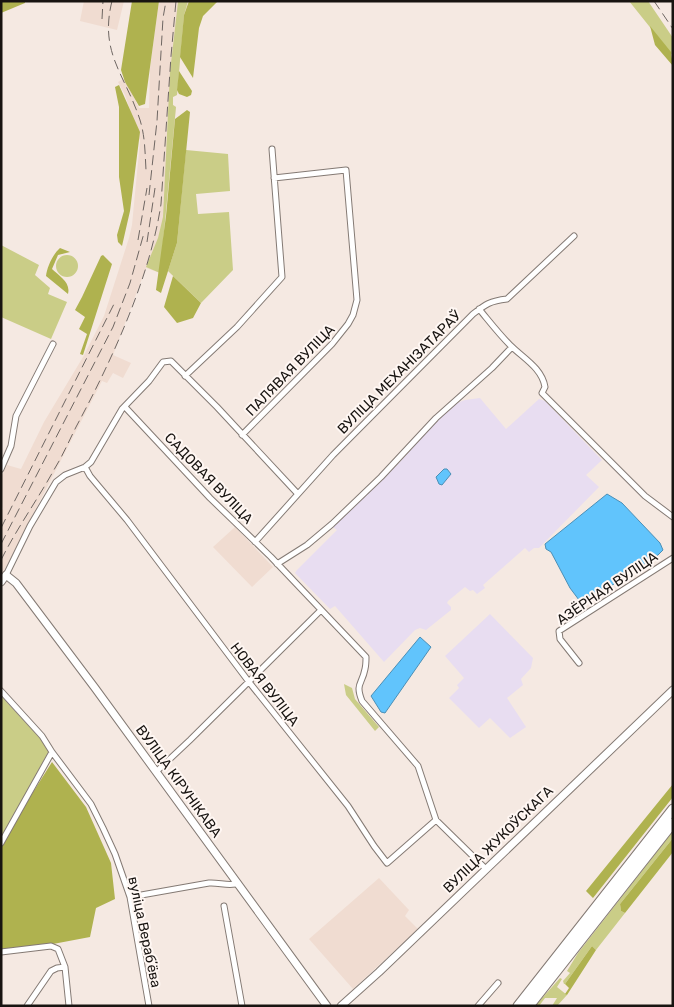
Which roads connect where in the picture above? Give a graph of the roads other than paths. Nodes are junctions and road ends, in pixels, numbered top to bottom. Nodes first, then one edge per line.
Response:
1 (272, 149) dead end
2 (274, 178) junction
3 (574, 236) dead end
4 (479, 309) junction
5 (53, 344) dead end
6 (512, 347) junction
7 (185, 376) junction
8 (125, 407) junction
9 (242, 435) junction
10 (85, 467) junction
11 (1, 469) edge
12 (297, 493) junction
13 (673, 517) edge
14 (255, 542) junction
15 (673, 558) edge
16 (277, 564) junction
17 (6, 574) junction
18 (1, 582) edge
19 (321, 610) junction
20 (579, 663) dead end
21 (249, 682) junction
22 (673, 690) edge
23 (1, 691) edge
24 (52, 752) junction
25 (156, 771) junction
26 (673, 809) edge
27 (436, 820) junction
28 (673, 823) edge
29 (1, 843) edge
30 (486, 869) junction
31 (238, 883) junction
32 (130, 897) junction
33 (224, 906) dead end
34 (1, 952) edge
35 (65, 967) junction
36 (498, 984) dead end
37 (27, 1006) edge
38 (70, 1006) edge
39 (149, 1006) edge
40 (242, 1006) edge
41 (327, 1006) edge
42 (341, 1006) edge
43 (478, 1006) edge
44 (518, 1006) edge
45 (529, 1006) edge

1 - 2 street
2 - 7 street
2 - 9 street, ПАЛЯВАЯ ВУЛІЦА
3 - 4 street, ВУЛІЦА МЕХАНІЗАТАРАЎ
4 - 6 street
4 - 12 street, ВУЛІЦА МЕХАНІЗАТАРАЎ
5 - 11 street
6 - 13 street
6 - 16 street
7 - 8 street
7 - 9 street
8 - 10 street
8 - 14 street, САДОВАЯ ВУЛІЦА
9 - 12 street
10 - 17 street
10 - 21 street, НОВАЯ ВУЛІЦА
12 - 14 street, ВУЛІЦА МЕХАНІЗАТАРАЎ
14 - 16 street, САДОВАЯ ВУЛІЦА
15 - 20 street, АЗЁРНАЯ ВУЛІЦА
16 - 19 street, САДОВАЯ ВУЛІЦА
17 - 18 street
17 - 25 street, ВУЛІЦА КІРУНІКАВА
19 - 21 street
19 - 27 street, САДОВАЯ ВУЛІЦА
21 - 25 street
21 - 27 street, НОВАЯ ВУЛІЦА
22 - 30 street, ВУЛІЦА ЖУКОЎСКАГА
23 - 24 street, вуліца Верабʼёва
24 - 29 street
24 - 32 street, вуліца Верабʼёва
25 - 31 street, ВУЛІЦА КІРУНІКАВА
26 - 44 highway
27 - 30 street
28 - 45 highway
30 - 42 street, ВУЛІЦА ЖУКОЎСКАГА
31 - 32 street
31 - 41 street, ВУЛІЦА КІРУНІКАВА
32 - 39 street, вуліца Верабʼёва
33 - 40 street
34 - 35 street
35 - 37 street
35 - 38 street
36 - 43 street

